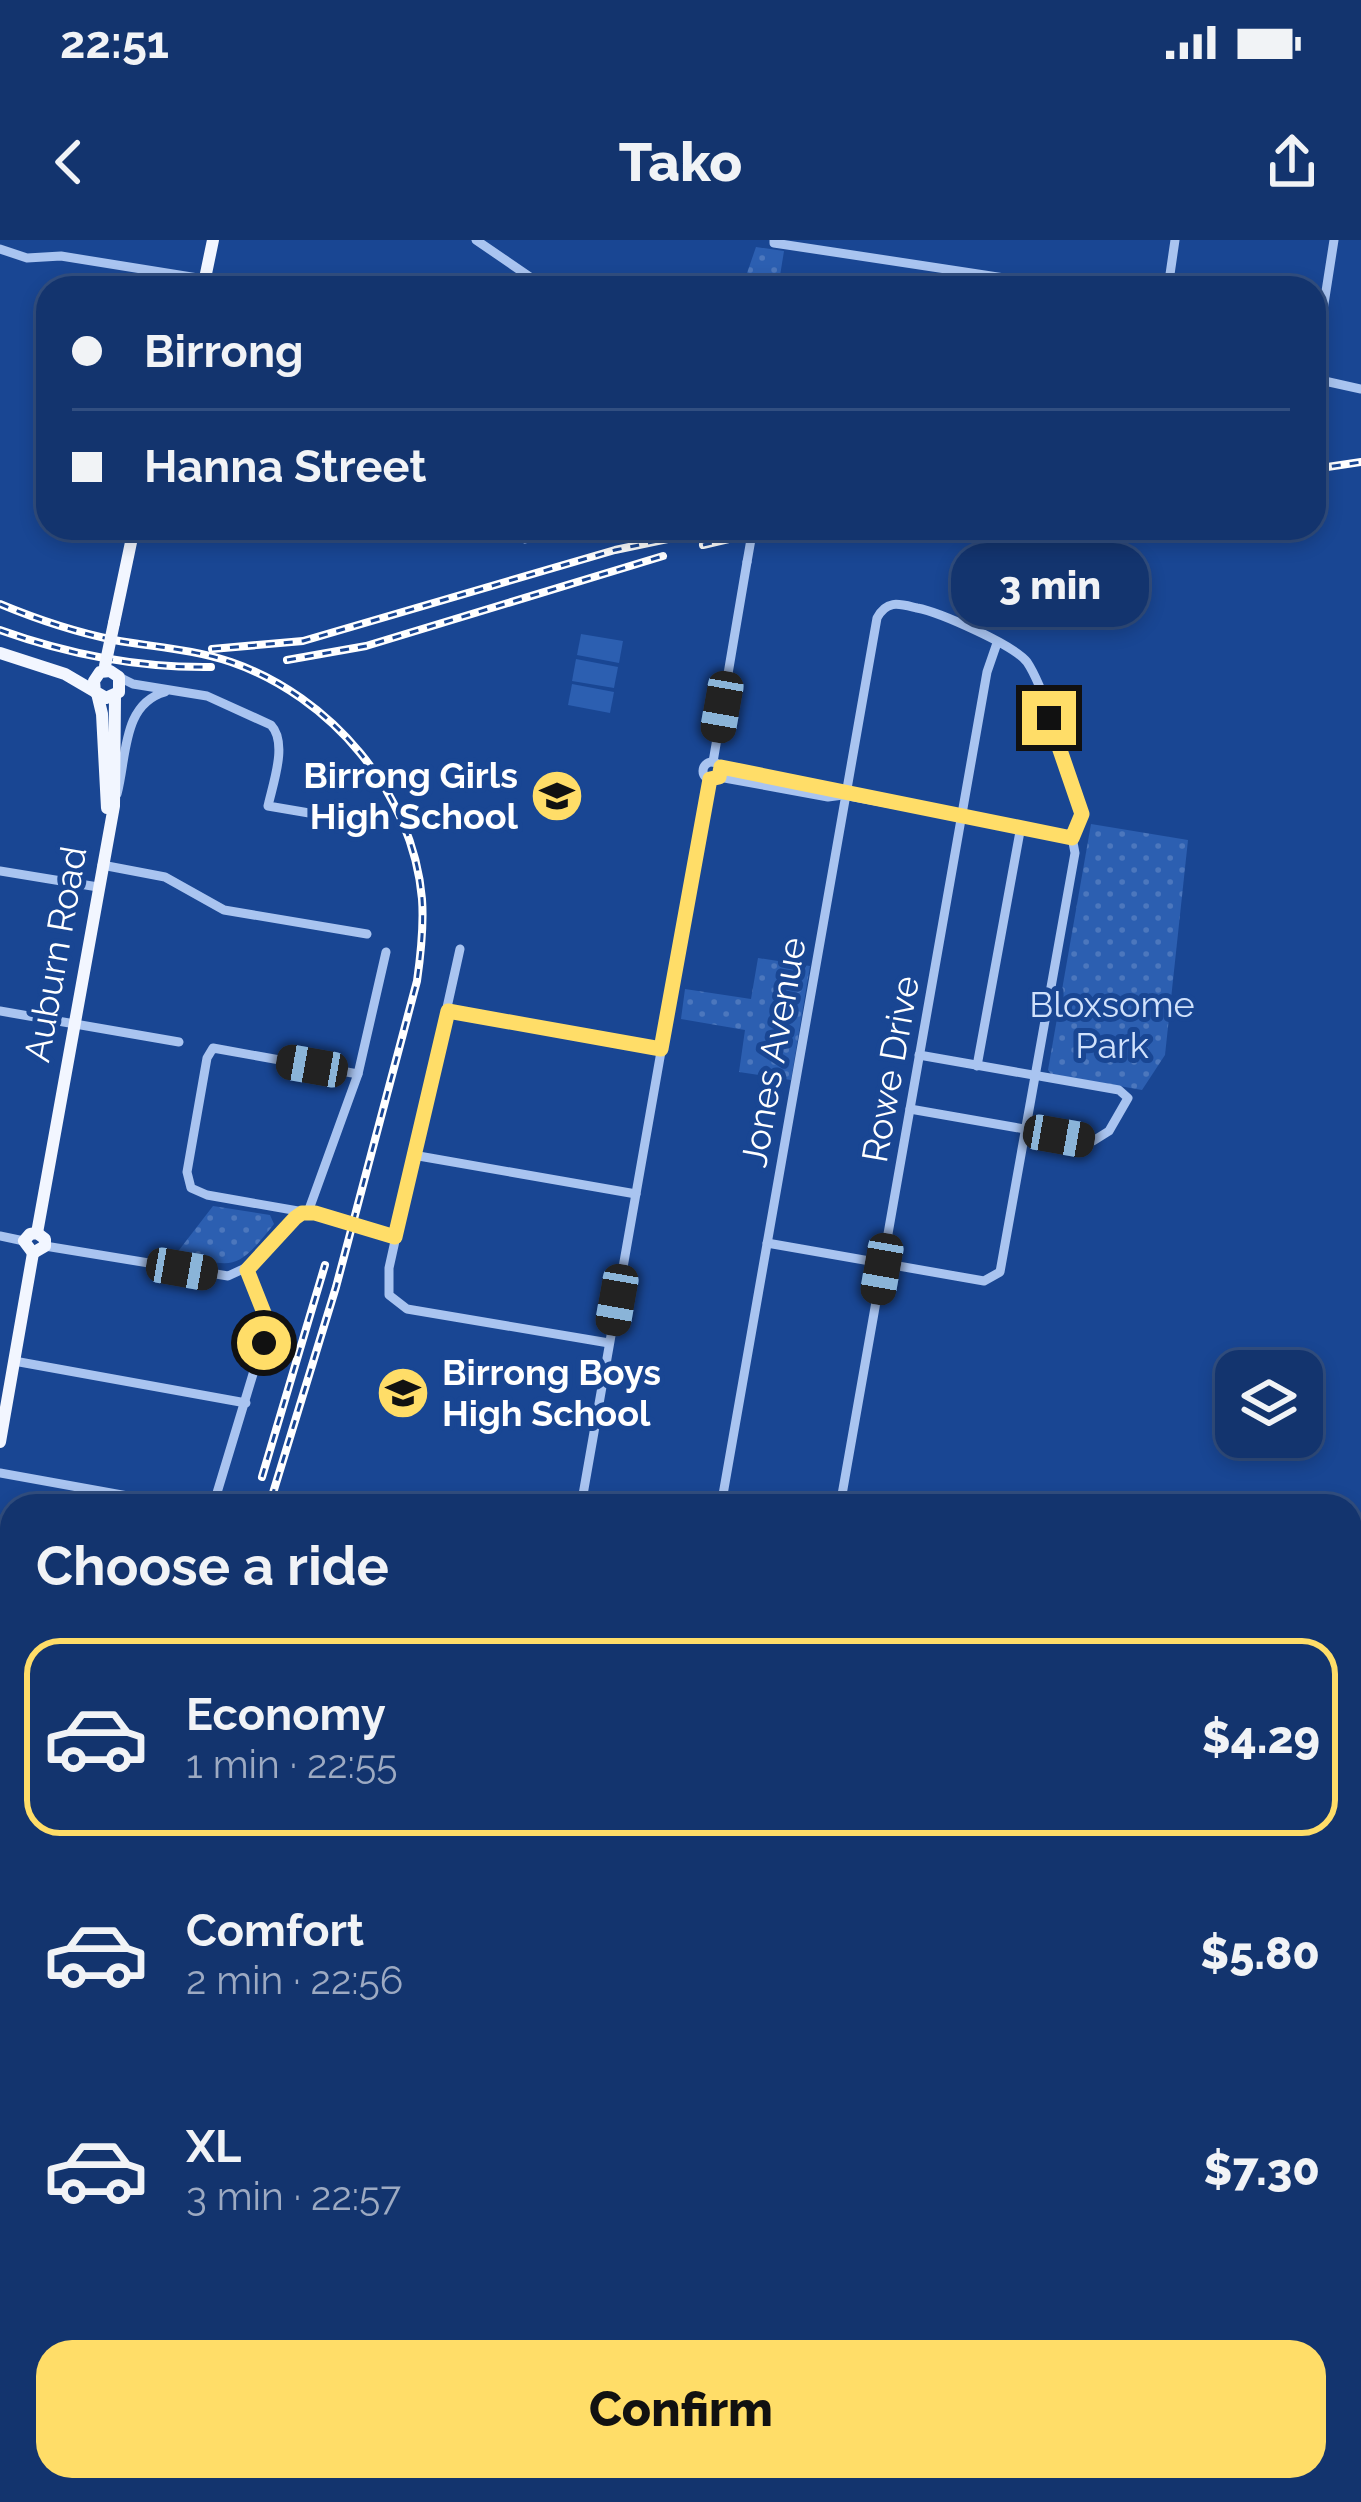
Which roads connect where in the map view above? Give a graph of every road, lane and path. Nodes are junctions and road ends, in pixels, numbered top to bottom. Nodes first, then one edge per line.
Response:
1 (213, 240) edge
2 (476, 240) edge
3 (1175, 240) edge
4 (1334, 240) edge
5 (774, 242) edge
6 (0, 249) edge
7 (167, 276) edge
8 (205, 276) edge
9 (528, 276) edge
10 (957, 276) edge
11 (1170, 276) edge
12 (1326, 292) edge
13 (1326, 381) edge
14 (1361, 389) edge
15 (132, 540) edge
16 (751, 540) edge
17 (997, 643) junction
18 (0, 653) edge
19 (109, 672) junction
20 (65, 674) junction
21 (168, 691) junction
22 (96, 693) junction
23 (116, 695) junction
24 (715, 771) junction
25 (844, 795) junction
26 (114, 806) junction
27 (315, 814) dead end
28 (962, 816) junction
29 (1021, 826) junction
30 (108, 827) junction
31 (1072, 838) junction
32 (102, 866) junction
33 (0, 871) edge
34 (98, 887) junction
35 (367, 934) dead end
36 (460, 949) dead end
37 (386, 952) dead end
38 (0, 1011) edge
39 (448, 1011) junction
40 (74, 1024) junction
41 (179, 1042) dead end
42 (661, 1049) junction
43 (919, 1055) junction
44 (977, 1066) junction
45 (358, 1074) junction
46 (1036, 1076) junction
47 (910, 1109) junction
48 (1027, 1130) junction
49 (412, 1155) junction
50 (636, 1194) junction
51 (305, 1212) junction
52 (0, 1236) edge
53 (395, 1237) junction
54 (35, 1243) junction
55 (767, 1243) junction
56 (884, 1263) junction
57 (247, 1270) junction
58 (609, 1343) junction
59 (14, 1361) junction
60 (246, 1403) junction
61 (0, 1442) edge
62 (0, 1473) edge
63 (117, 1494) edge
64 (217, 1494) edge
65 (583, 1494) edge
66 (723, 1494) edge
67 (843, 1494) edge

1 - 8 main road
2 - 9 street
3 - 11 street
4 - 12 street
5 - 10 street
6 - 7 street
13 - 14 street
15 - 19 main road, bridge
16 - 24 street, bridge
17 - 25 street, Jones Avenue
17 - 28 street, Rowe Drive
17 - 31 street
18 - 20 main road
19 - 20 main road
19 - 21 street
19 - 22 main road, Auburn Road
19 - 23 main road, Auburn Road
20 - 22 main road
21 - 23 street
21 - 26 street, Auburn Road
21 - 27 street
22 - 23 main road
22 - 30 main road, Auburn Road
23 - 26 main road, Auburn Road
24 - 25 street
24 - 42 street
25 - 28 street
25 - 55 street, Jones Avenue
26 - 30 main road, Auburn Road
28 - 29 street
28 - 43 street, Rowe Drive
29 - 31 street
29 - 44 street
30 - 32 main road, Auburn Road
31 - 46 street
32 - 34 main road, Auburn Road
32 - 35 street
33 - 34 street
34 - 40 main road, Auburn Road
36 - 39 street
37 - 45 street
38 - 40 street
39 - 42 street
39 - 49 street
40 - 41 street
40 - 54 main road, Auburn Road
42 - 50 street
43 - 44 street
43 - 47 street, Rowe Drive
44 - 46 street
45 - 51 street
45 - 51 street
46 - 48 street
46 - 48 street
47 - 48 street
47 - 56 street, Rowe Drive
48 - 56 street
49 - 50 street
49 - 53 street
50 - 58 street
51 - 53 street, bridge
51 - 57 street
52 - 54 street
53 - 58 street
54 - 57 street
54 - 59 main road, Auburn Road
55 - 56 street
55 - 66 street, Jones Avenue
56 - 67 street, Rowe Drive
57 - 60 street
58 - 65 street
59 - 60 street
59 - 61 main road, Auburn Road
60 - 64 street
62 - 63 street

